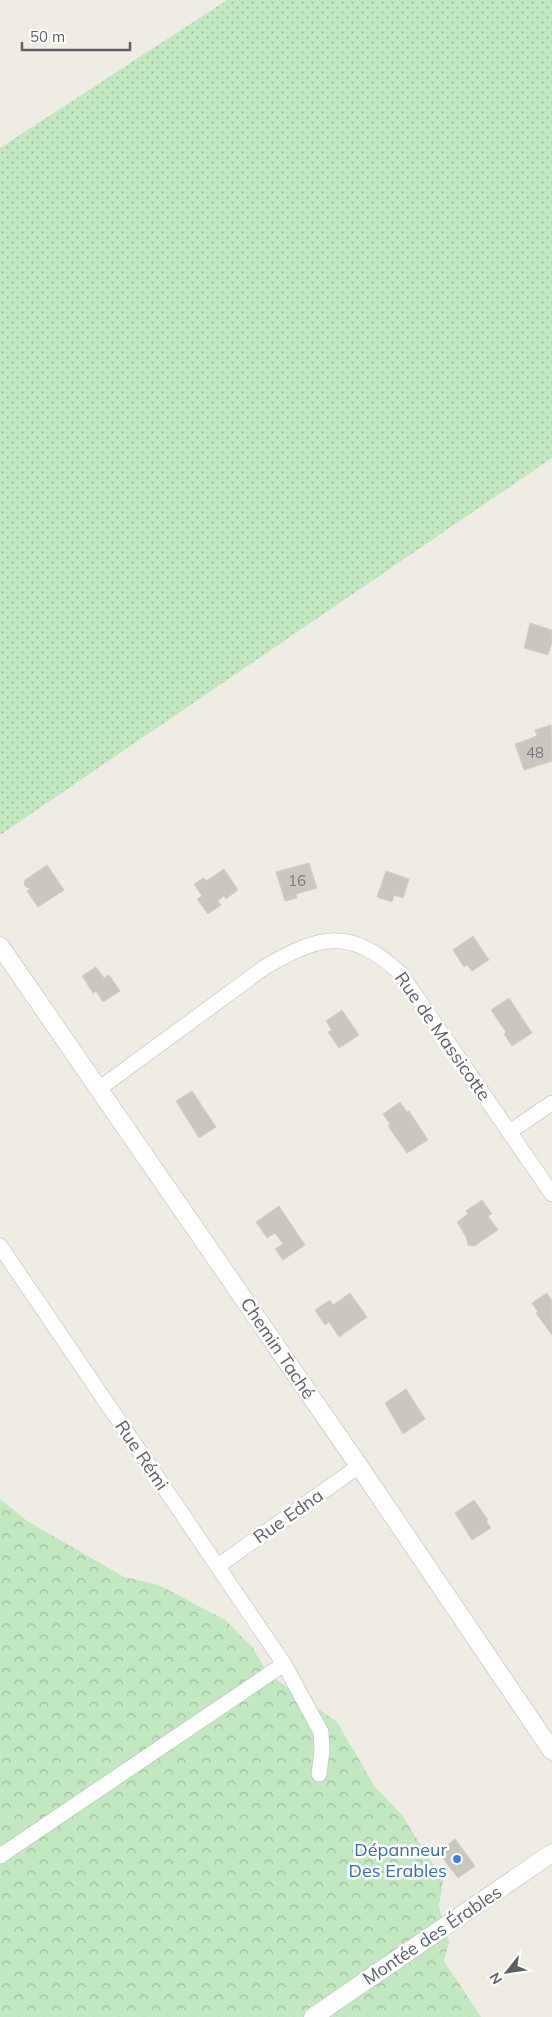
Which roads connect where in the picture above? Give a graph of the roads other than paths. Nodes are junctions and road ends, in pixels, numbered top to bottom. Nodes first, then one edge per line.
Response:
1 (1, 951) edge
2 (100, 1088) junction
3 (552, 1103) edge
4 (509, 1132) junction
5 (552, 1194) edge
6 (0, 1246) edge
7 (359, 1466) junction
8 (218, 1566) junction
9 (284, 1664) junction
10 (552, 1751) edge
11 (318, 1774) dead end
12 (552, 1853) edge
13 (0, 1856) edge
14 (313, 2017) edge

1 - 2 street, Chemin Taché
2 - 4 street, Rue de Massicotte
2 - 7 street, Chemin Taché
3 - 4 street
4 - 5 street, Rue de Massicotte
6 - 8 street, Rue Rémi
7 - 8 street, Rue Edna
7 - 10 street, Chemin Taché
8 - 9 street, Rue Rémi
9 - 11 street, Rue Rémi
9 - 13 street
12 - 14 street, Montée des Érables

